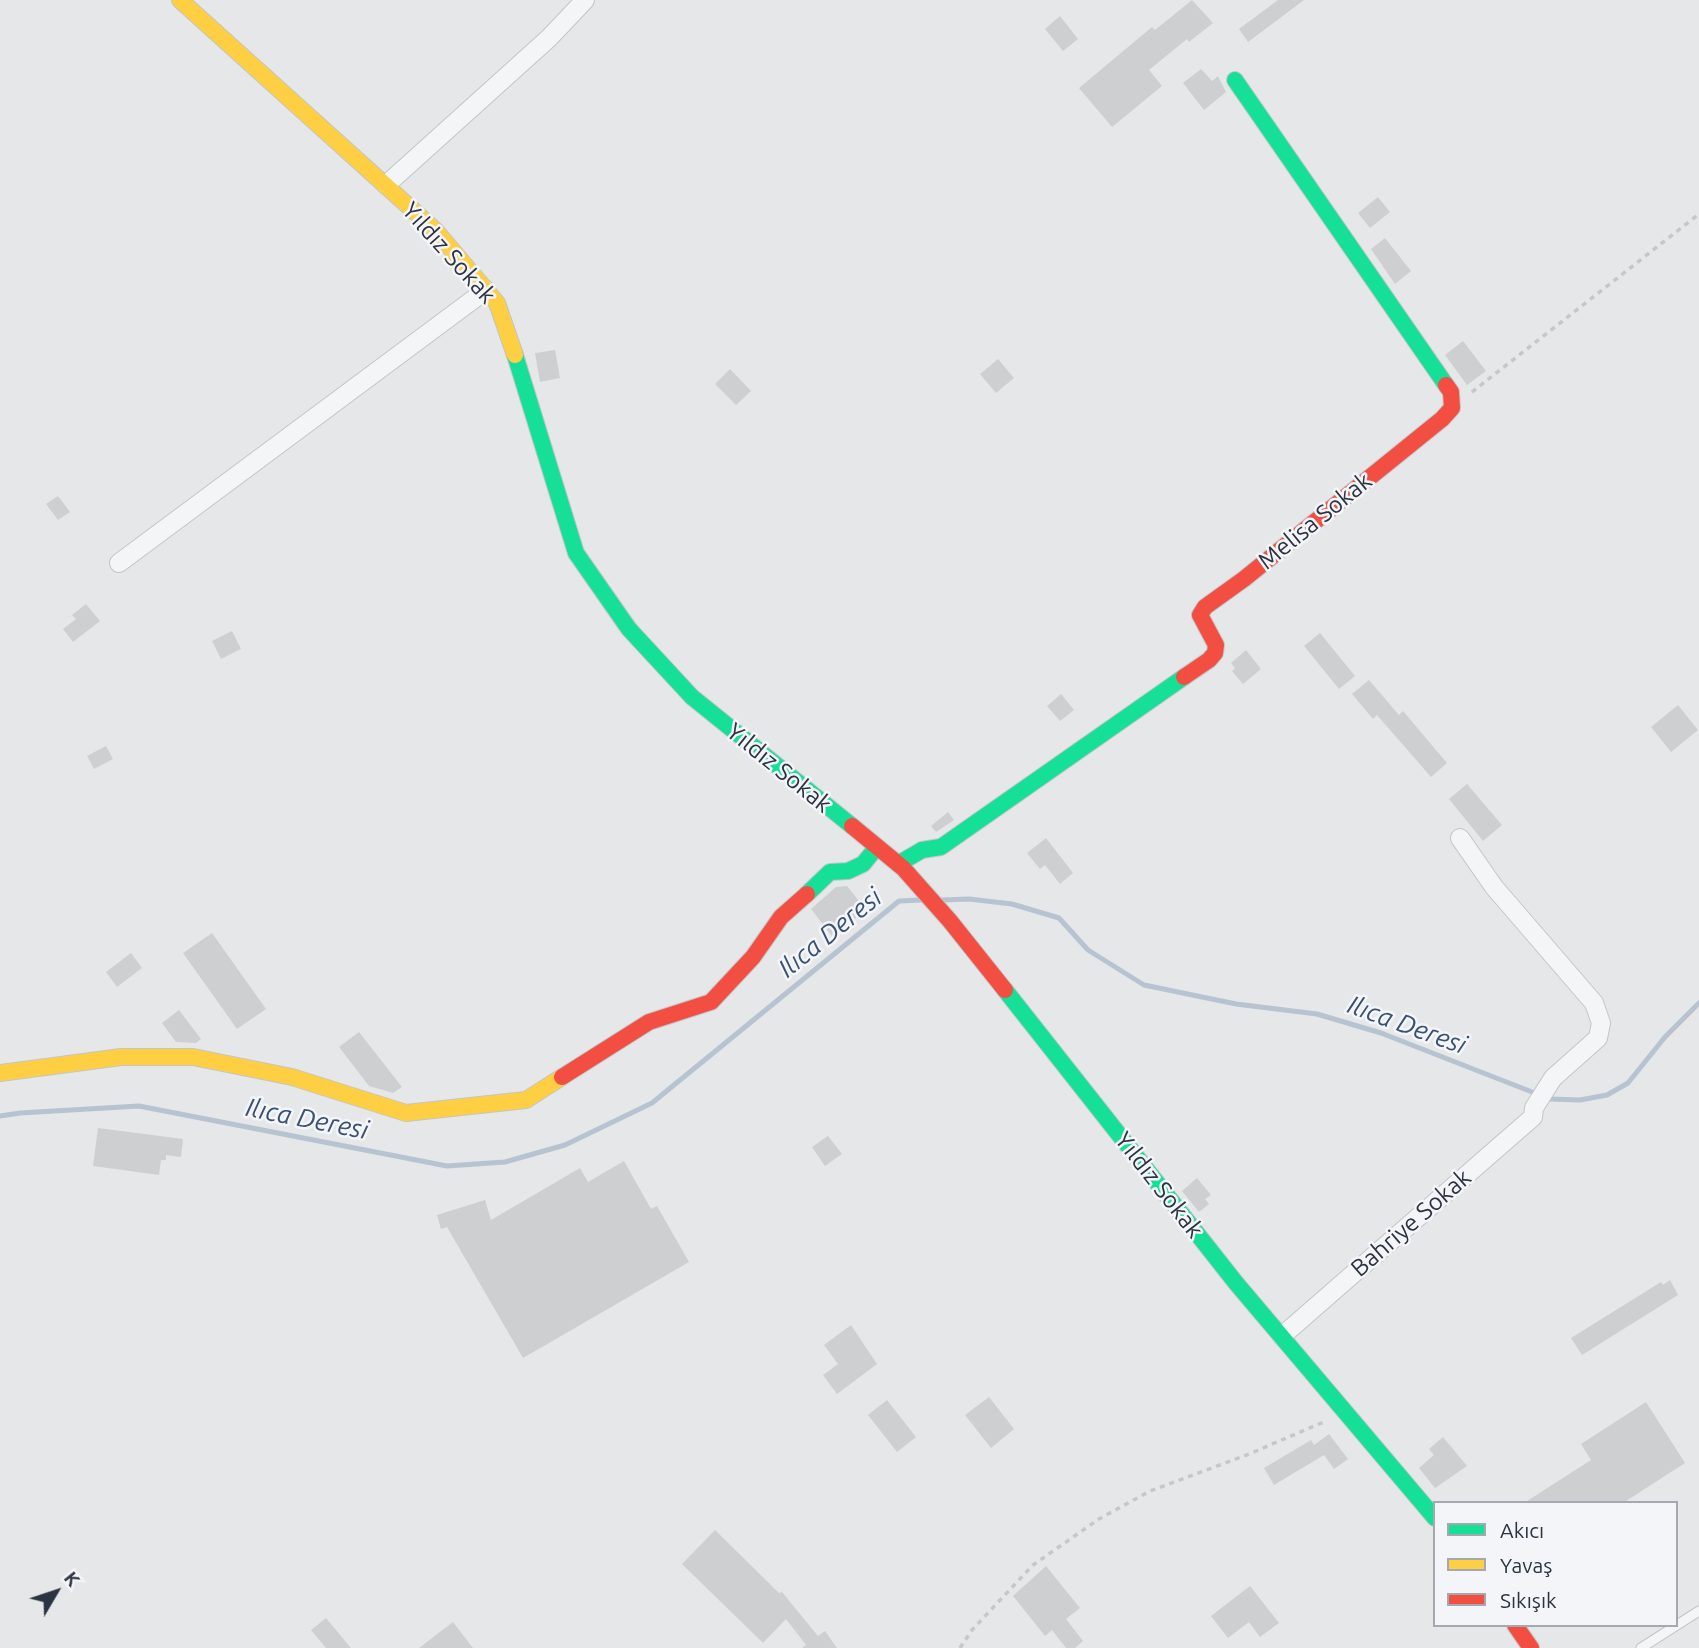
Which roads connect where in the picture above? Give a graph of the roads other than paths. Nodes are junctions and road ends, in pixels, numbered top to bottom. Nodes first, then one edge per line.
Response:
1 (180, 0) edge
2 (585, 0) edge
3 (1235, 80) dead end
4 (386, 185) junction
5 (486, 290) junction
6 (119, 563) dead end
7 (1460, 838) dead end
8 (877, 847) junction
9 (901, 866) junction
10 (0, 1073) edge
11 (1282, 1336) junction
12 (1433, 1516) edge
13 (1699, 1611) edge
14 (1678, 1624) edge
15 (1516, 1627) edge
16 (1674, 1627) edge
17 (1531, 1648) edge
18 (1641, 1648) edge

1 - 4 street, Yıldız Sokak
2 - 4 street
3 - 9 street, Melisa Sokak
4 - 5 street, Yıldız Sokak
5 - 6 street
5 - 8 street, Yıldız Sokak
7 - 11 street, Bahriye Sokak
8 - 9 street, Yıldız Sokak
8 - 10 street
9 - 11 street, Yıldız Sokak
11 - 12 street, Yıldız Sokak
13 - 14 lane
15 - 17 street
16 - 18 lane

